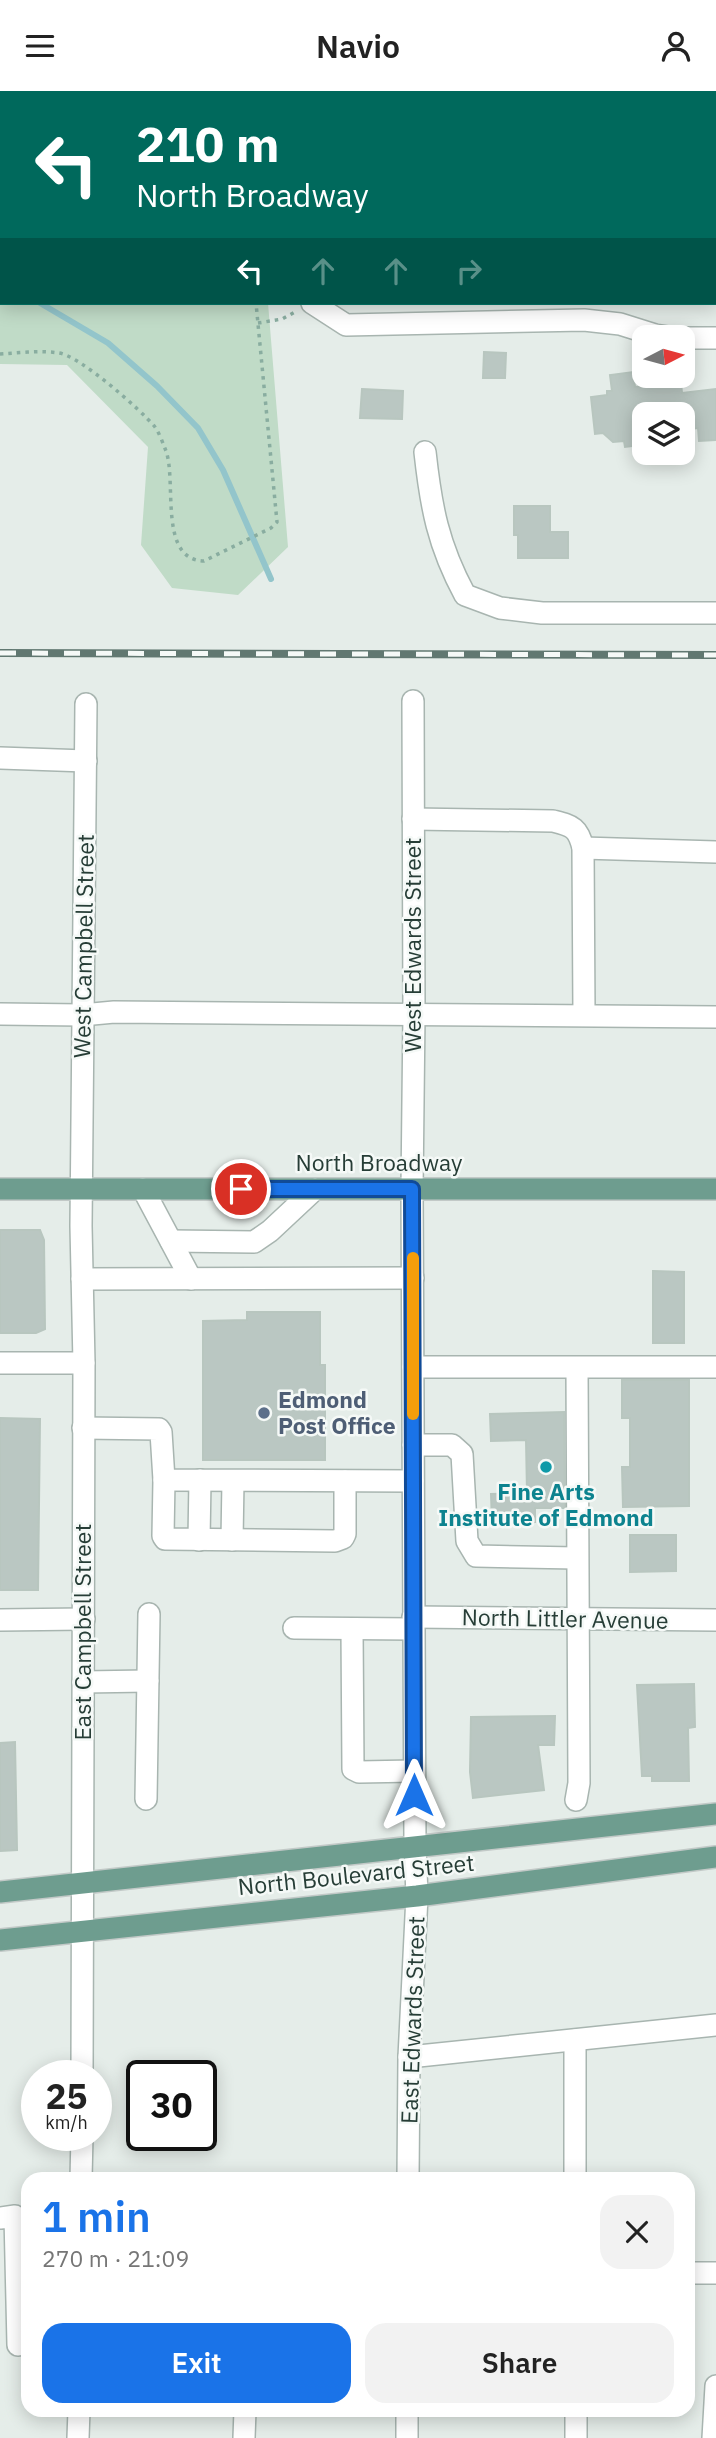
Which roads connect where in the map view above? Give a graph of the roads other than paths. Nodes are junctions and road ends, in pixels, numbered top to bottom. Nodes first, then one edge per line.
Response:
1 (307, 305) edge
2 (632, 328) edge
3 (695, 338) edge
4 (716, 338) edge
5 (425, 452) dead end
6 (716, 613) edge
7 (413, 701) dead end
8 (86, 704) dead end
9 (0, 758) edge
10 (86, 761) junction
11 (413, 819) junction
12 (583, 848) junction
13 (716, 852) edge
14 (0, 1014) edge
15 (414, 1014) junction
16 (82, 1015) junction
17 (584, 1015) junction
18 (716, 1017) edge
19 (0, 1189) edge
20 (82, 1189) junction
21 (144, 1189) junction
22 (315, 1189) junction
23 (412, 1189) junction
24 (716, 1189) edge
25 (171, 1241) junction
26 (413, 1278) junction
27 (82, 1279) junction
28 (191, 1279) junction
29 (0, 1363) edge
30 (84, 1363) junction
31 (413, 1367) junction
32 (716, 1367) edge
33 (577, 1368) junction
34 (83, 1428) junction
35 (413, 1445) junction
36 (200, 1480) junction
37 (164, 1481) junction
38 (233, 1481) junction
39 (345, 1481) junction
40 (412, 1481) junction
41 (199, 1540) junction
42 (232, 1540) junction
43 (576, 1558) junction
44 (149, 1614) dead end
45 (84, 1619) junction
46 (577, 1619) junction
47 (0, 1620) edge
48 (716, 1620) edge
49 (413, 1623) junction
50 (294, 1628) dead end
51 (352, 1629) junction
52 (148, 1681) junction
53 (83, 1682) junction
54 (414, 1771) junction
55 (146, 1799) dead end
56 (576, 1800) dead end
57 (716, 1814) edge
58 (415, 1846) junction
59 (716, 1857) edge
60 (83, 1883) junction
61 (0, 1892) edge
62 (417, 1896) junction
63 (83, 1930) junction
64 (0, 1940) edge
65 (716, 2025) edge
66 (575, 2040) junction
67 (409, 2057) junction
68 (82, 2060) edge
69 (82, 2151) edge
70 (81, 2172) edge
71 (408, 2172) edge
72 (575, 2172) edge
73 (14, 2216) edge
74 (695, 2273) edge
75 (716, 2273) edge
76 (9, 2296) edge
77 (15, 2345) edge
78 (716, 2397) edge
79 (79, 2417) edge
80 (245, 2417) edge
81 (407, 2417) edge
82 (576, 2417) edge
83 (78, 2438) edge
84 (244, 2438) edge
85 (407, 2438) edge
86 (576, 2438) edge
87 (713, 2438) edge

1 - 2 street
3 - 4 street
5 - 6 street
7 - 11 street, West Edwards Street
8 - 10 street, West Campbell Street
9 - 10 street
10 - 16 street, West Campbell Street
11 - 12 street
11 - 15 street, West Edwards Street
12 - 13 street
12 - 17 street
14 - 16 street
15 - 16 street
15 - 17 street
15 - 23 street, West Edwards Street
16 - 20 street, West Campbell Street
17 - 18 street
19 - 20 main road, North Broadway
20 - 21 main road, North Broadway
20 - 27 street, East Campbell Street
21 - 22 main road, North Broadway
21 - 25 street
22 - 23 main road, North Broadway
22 - 25 street
23 - 24 main road, North Broadway
23 - 26 street, East Edwards Street
25 - 28 street
26 - 28 street
26 - 31 street, East Edwards Street
27 - 28 street
27 - 30 street, East Campbell Street
29 - 30 street
30 - 34 street, East Campbell Street
31 - 33 street
31 - 35 street, East Edwards Street
32 - 33 street
33 - 43 street
34 - 37 street
34 - 45 street, East Campbell Street
35 - 40 street, East Edwards Street
35 - 43 street
36 - 37 street
36 - 38 street
36 - 41 street
37 - 41 street
38 - 39 street
38 - 42 street
39 - 40 street
39 - 42 street
40 - 49 street, East Edwards Street
41 - 42 street
43 - 46 street
44 - 52 street
45 - 47 street
45 - 53 street, East Campbell Street
46 - 48 street, North Littler Avenue
46 - 49 street, North Littler Avenue
46 - 56 street
49 - 51 street, North Littler Avenue
49 - 54 street, East Edwards Street
50 - 51 street, North Littler Avenue
51 - 54 street
52 - 53 street
52 - 55 street
53 - 60 street, East Campbell Street
54 - 58 street, East Edwards Street
57 - 58 main road, North Boulevard Street
58 - 60 main road, North Boulevard Street
58 - 62 street, East Edwards Street
59 - 62 main road, North Boulevard Street
60 - 61 main road, North Boulevard Street
60 - 63 street, East Campbell Street
62 - 63 main road, North Boulevard Street
62 - 67 street, East Edwards Street
63 - 64 main road, North Boulevard Street
63 - 68 street, East Campbell Street
65 - 66 street
66 - 67 street
66 - 72 street
67 - 71 street, East Edwards Street
69 - 70 street
73 - 76 street
74 - 75 street
76 - 77 street
78 - 87 street
79 - 83 street
80 - 84 street
81 - 85 street
82 - 86 street

